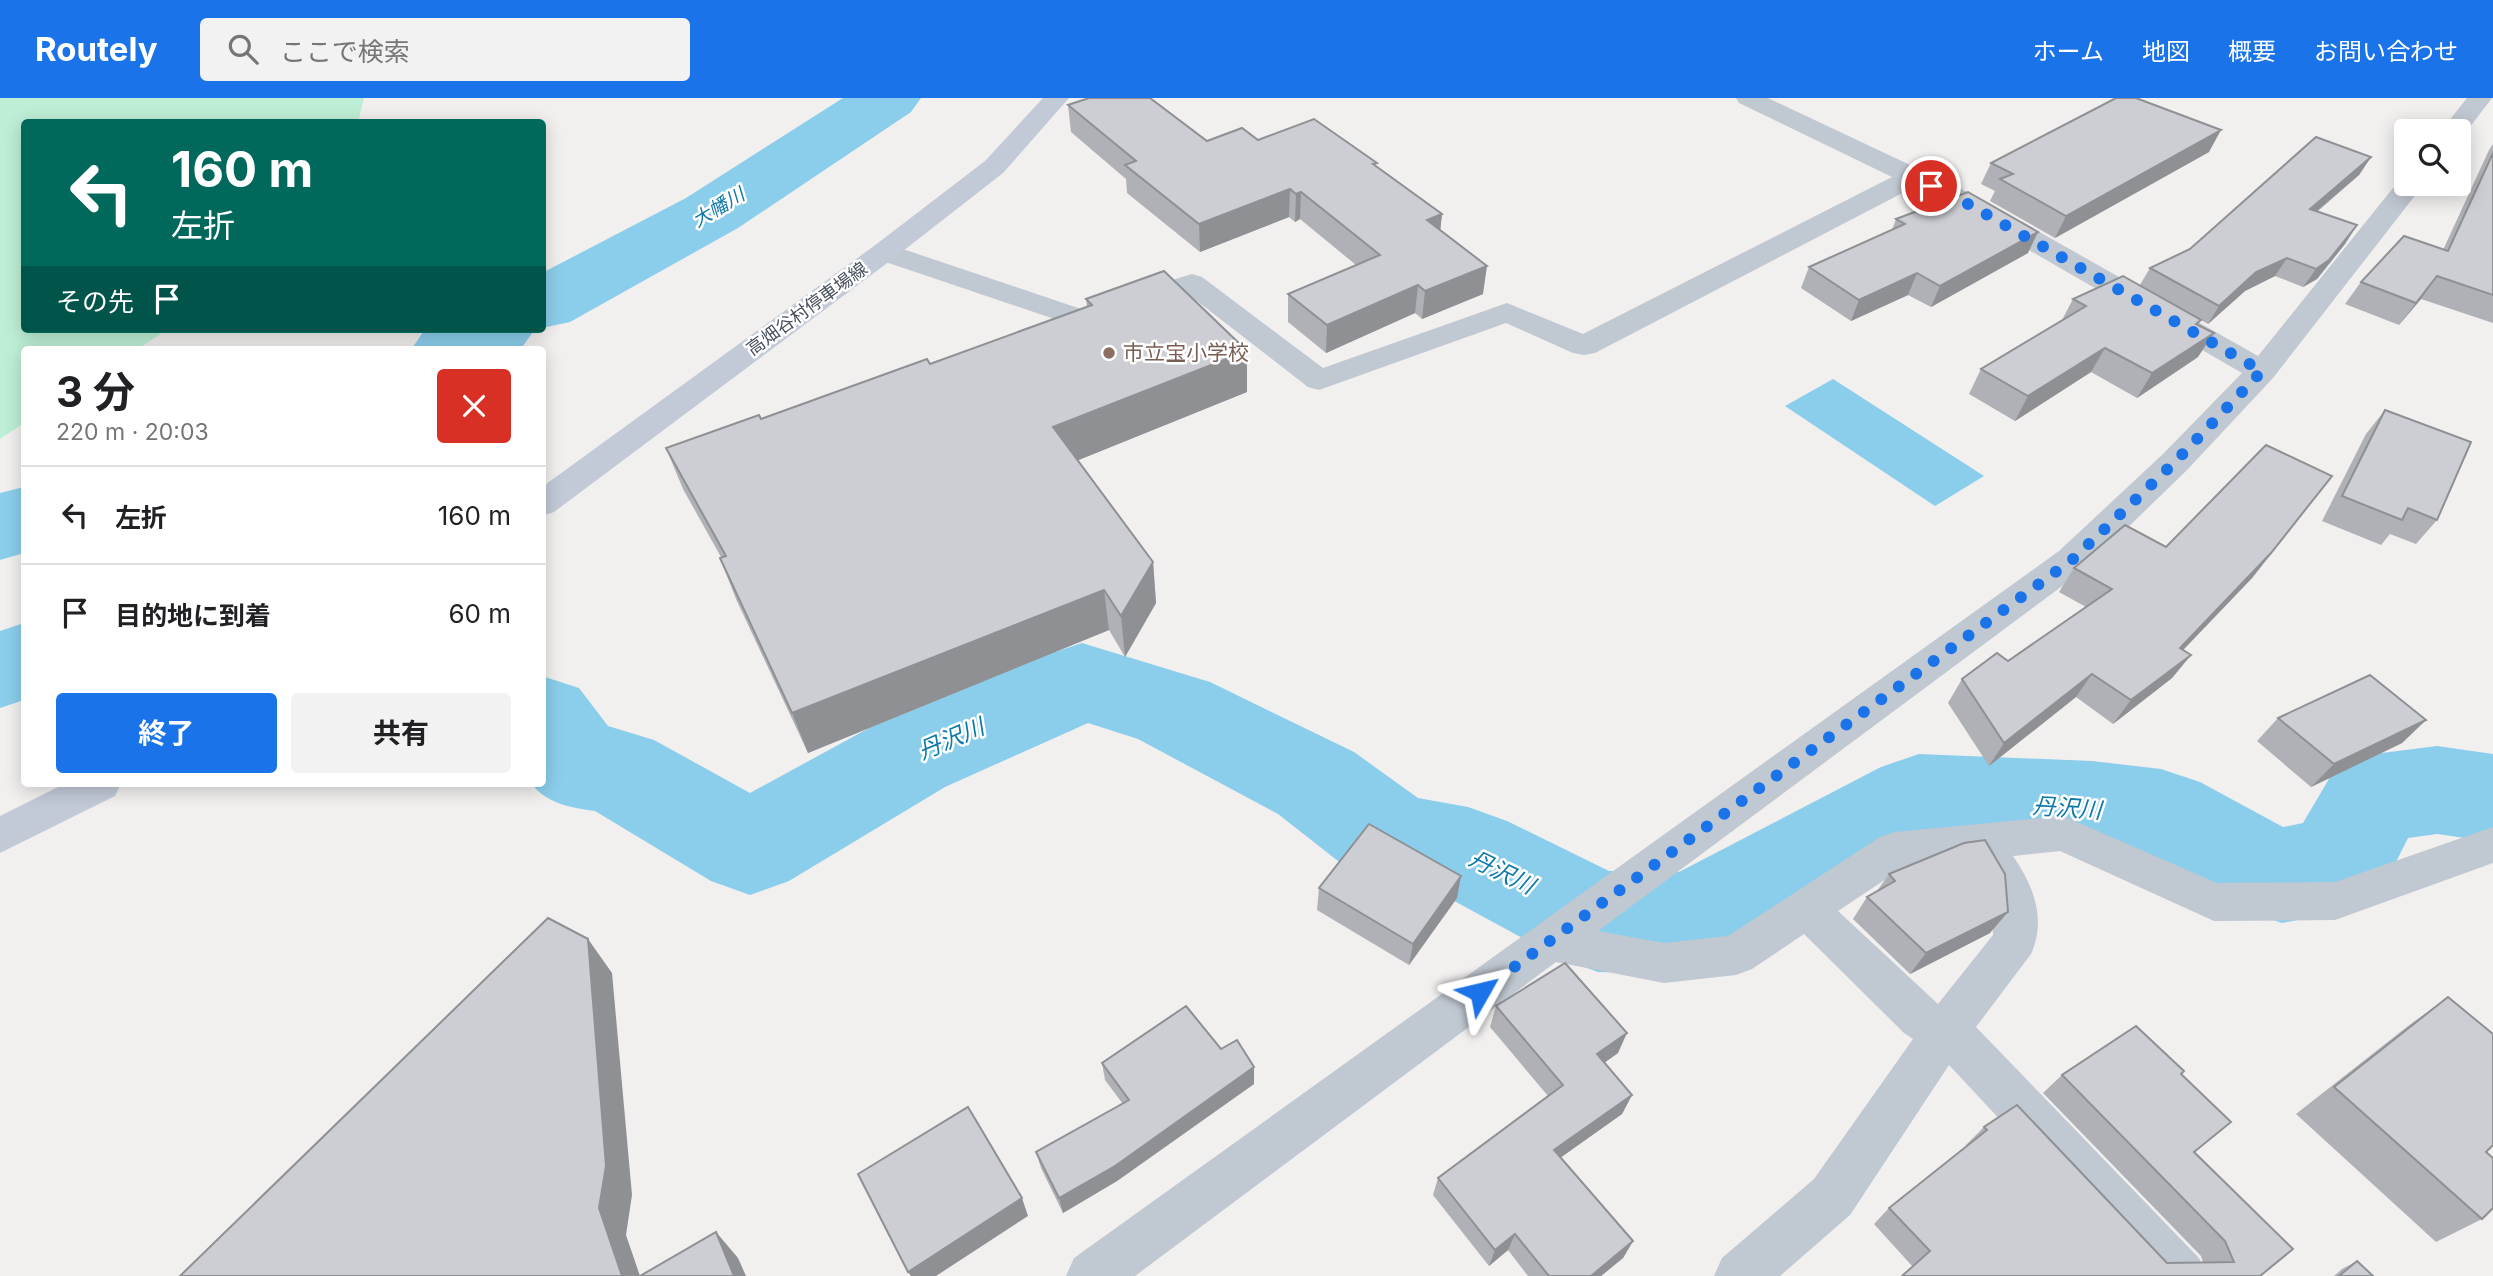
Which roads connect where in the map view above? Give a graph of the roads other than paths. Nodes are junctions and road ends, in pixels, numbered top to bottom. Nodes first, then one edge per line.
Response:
1 (1057, 98) edge
2 (1748, 98) edge
3 (2480, 98) edge
4 (2463, 119) edge
5 (1913, 177) junction
6 (2401, 196) edge
7 (884, 252) junction
8 (2262, 371) junction
9 (546, 501) edge
10 (95, 787) edge
11 (0, 836) edge
12 (1981, 842) junction
13 (2493, 845) edge
14 (1806, 908) junction
15 (1547, 941) junction
16 (1944, 1033) junction
17 (1092, 1276) edge
18 (1740, 1276) edge
19 (2180, 1276) edge

1 - 7 main road, 高畑谷村停車場線
2 - 5 street
3 - 4 street
5 - 7 street
5 - 8 street
6 - 8 street
7 - 9 main road, 高畑谷村停車場線
8 - 15 street
10 - 11 main road
12 - 13 street
12 - 14 street
12 - 16 street
14 - 15 street
14 - 16 street
15 - 17 street
16 - 18 street
16 - 19 street

